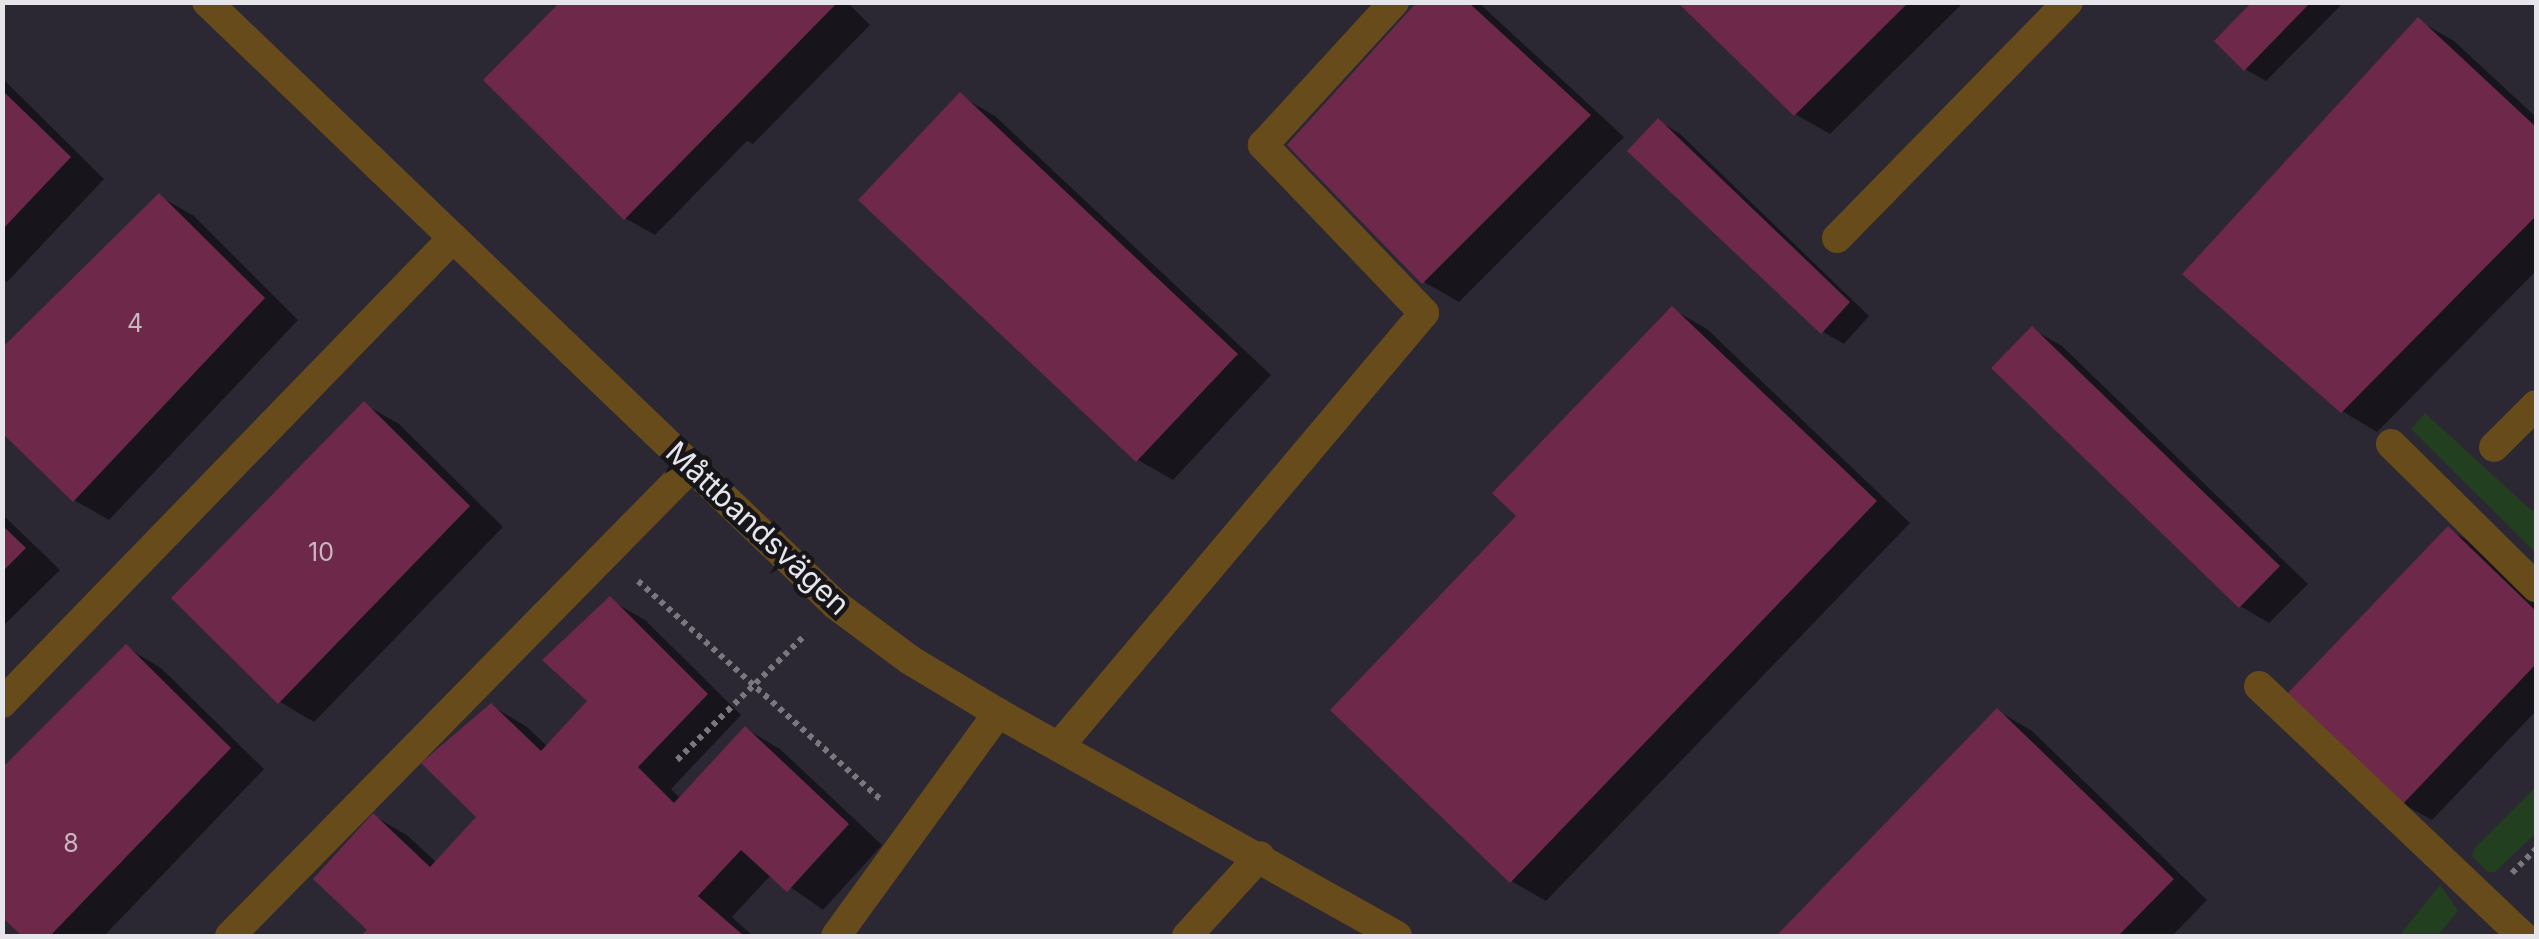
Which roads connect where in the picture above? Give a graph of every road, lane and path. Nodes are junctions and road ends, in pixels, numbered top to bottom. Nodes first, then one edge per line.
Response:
1 (208, 2) edge
2 (1394, 2) edge
3 (2068, 2) edge
4 (453, 238) junction
5 (1837, 238) dead end
6 (2536, 405) edge
7 (2392, 444) dead end
8 (2494, 447) dead end
9 (692, 467) junction
10 (607, 553) junction
11 (2536, 587) edge
12 (836, 605) junction
13 (754, 685) junction
14 (2259, 686) dead end
15 (2, 703) edge
16 (998, 713) junction
17 (1060, 745) junction
18 (677, 760) dead end
19 (914, 829) junction
20 (1260, 856) junction
21 (230, 936) edge
22 (836, 936) edge
23 (1187, 936) edge
24 (1397, 936) edge
25 (2522, 936) edge

1 - 4 street, Måttbandsvägen
2 - 17 street
3 - 5 street
4 - 9 street, Måttbandsvägen
4 - 15 street
6 - 8 street
7 - 11 street
9 - 10 street
9 - 12 street, Måttbandsvägen
10 - 13 path
10 - 21 street
12 - 13 path
12 - 16 street, Måttbandsvägen
13 - 18 path
13 - 19 path
14 - 25 street
16 - 17 street, Måttbandsvägen
16 - 19 street
17 - 20 street, Måttbandsvägen
19 - 22 street
20 - 23 street
20 - 24 street, Måttbandsvägen

